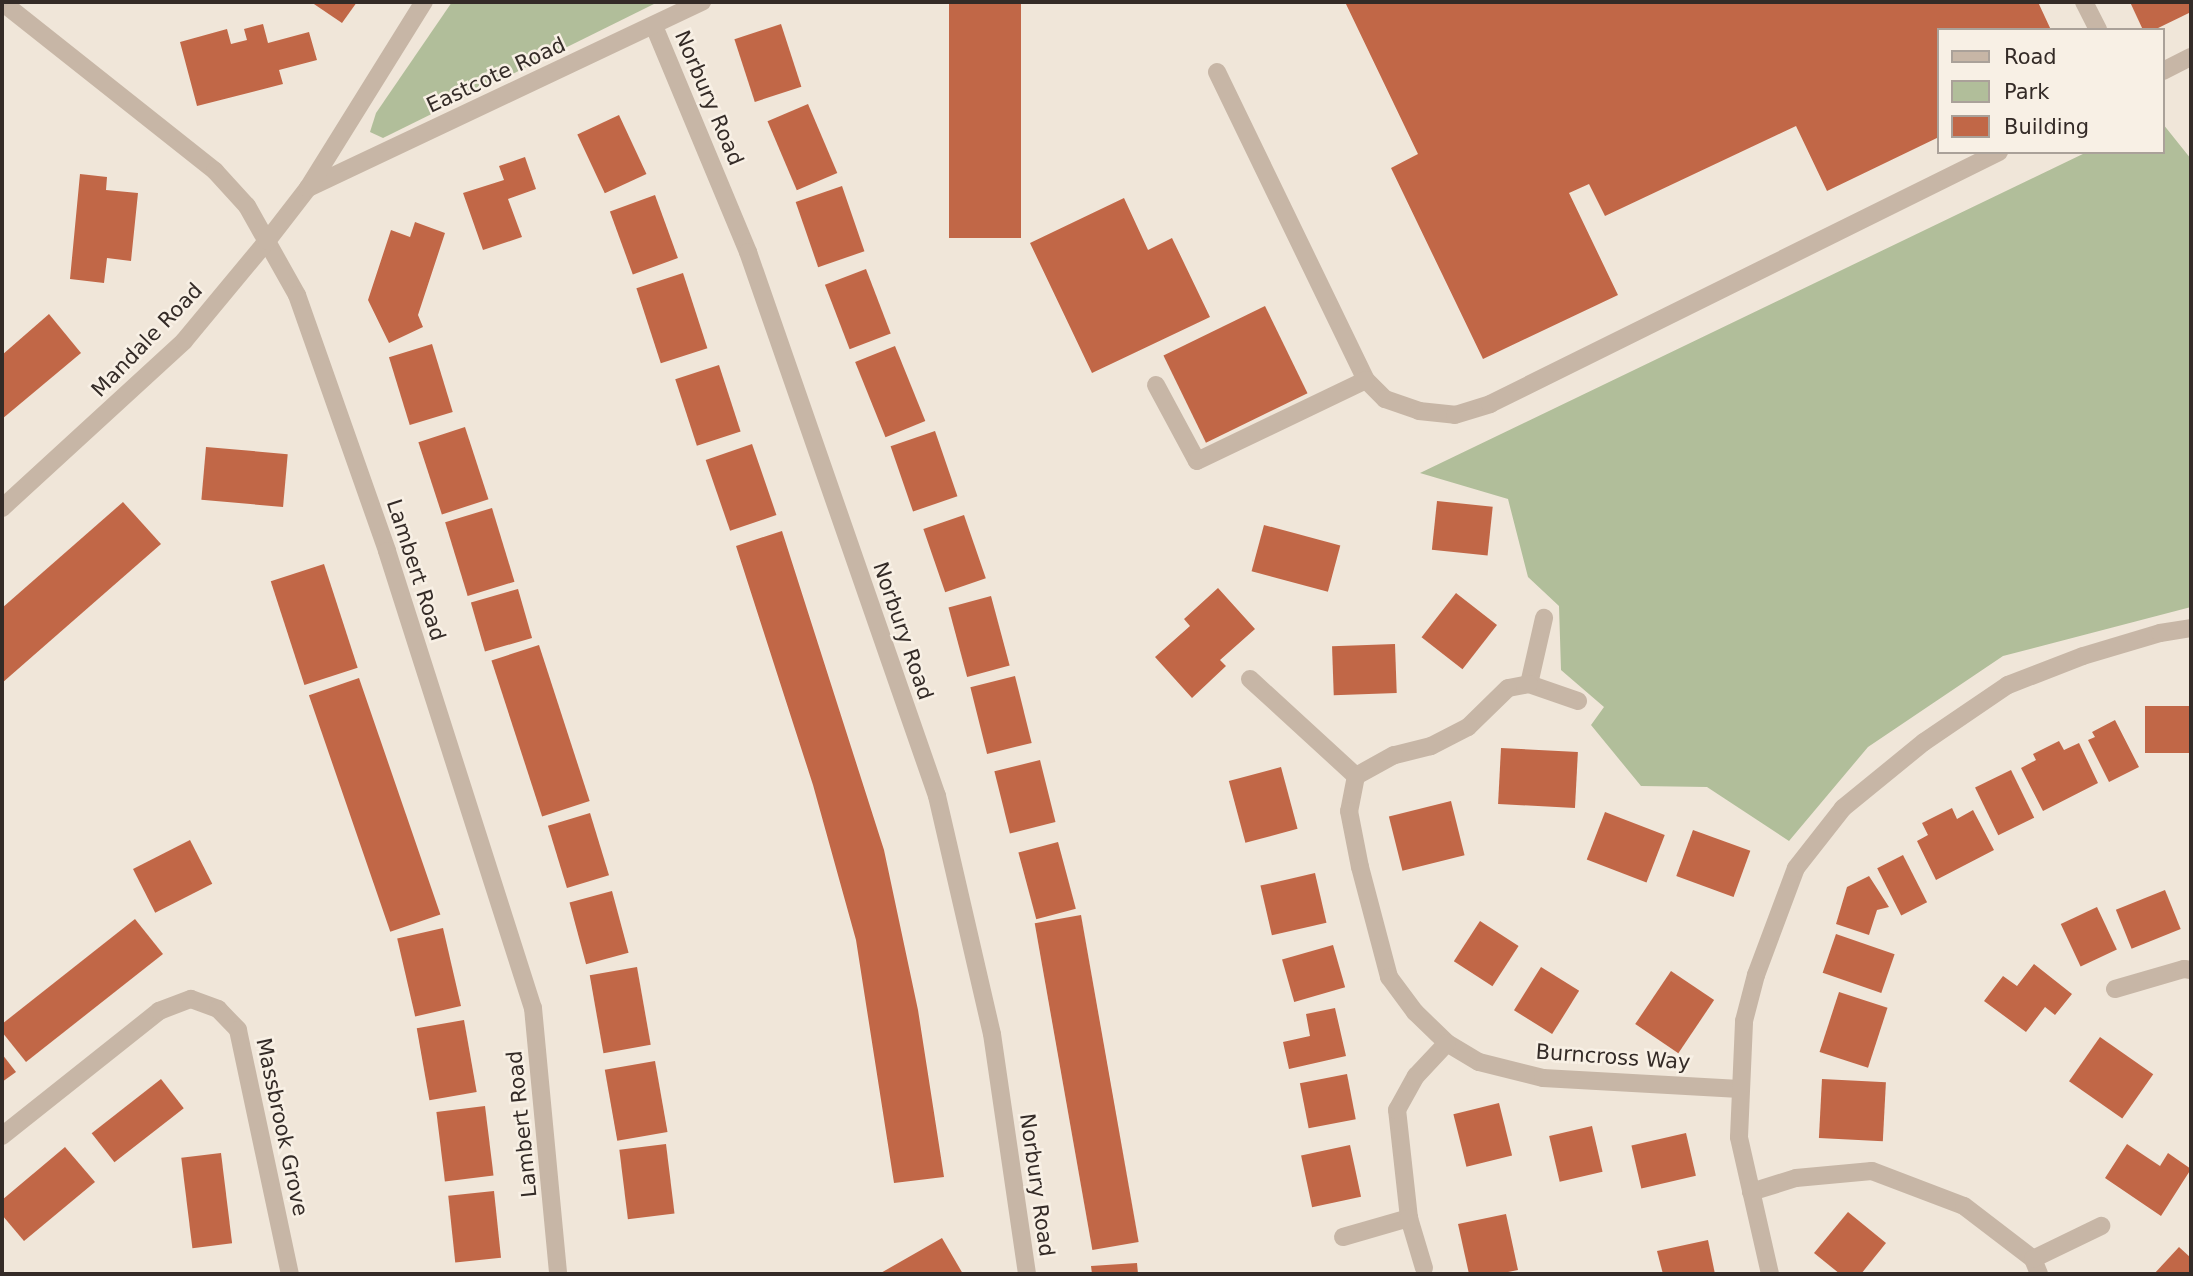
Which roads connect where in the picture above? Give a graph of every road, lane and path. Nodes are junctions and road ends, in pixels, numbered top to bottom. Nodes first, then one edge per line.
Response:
1 (2, 2) edge
2 (424, 2) edge
3 (702, 2) edge
4 (2084, 2) edge
5 (654, 26) junction
6 (2097, 28) edge
7 (2191, 57) edge
8 (2165, 70) edge
9 (1217, 72) dead end
10 (1995, 154) edge
11 (308, 188) junction
12 (267, 241) junction
13 (1366, 380) junction
14 (1156, 385) dead end
15 (2, 508) edge
16 (1544, 618) dead end
17 (2191, 628) edge
18 (1250, 679) dead end
19 (1530, 684) junction
20 (1578, 701) dead end
21 (1356, 776) junction
22 (2191, 970) edge
23 (2115, 989) dead end
24 (1447, 1043) junction
25 (1740, 1088) junction
26 (2, 1136) edge
27 (1751, 1192) junction
28 (1409, 1219) junction
29 (2101, 1226) dead end
30 (1343, 1237) dead end
31 (2036, 1267) edge
32 (1424, 1268) dead end
33 (290, 1274) edge
34 (558, 1274) edge
35 (1027, 1274) edge
36 (1770, 1274) edge

1 - 12 street, Lambert Road
2 - 11 street, Mandale Road
3 - 5 street, Eastcote Road
4 - 6 street
5 - 11 street, Eastcote Road
5 - 35 street, Norbury Road
7 - 8 street
9 - 13 street
10 - 13 street
11 - 12 street, Mandale Road
12 - 15 street, Mandale Road
12 - 34 street, Lambert Road
13 - 14 street
16 - 19 street
17 - 25 street
18 - 21 street
19 - 20 street
19 - 21 street
21 - 24 street, Burncross Way
22 - 23 street
24 - 25 street, Burncross Way
24 - 28 street
25 - 27 street
26 - 33 street, Massbrook Grove
27 - 31 street
27 - 36 street
28 - 30 street
28 - 32 street
29 - 31 street

